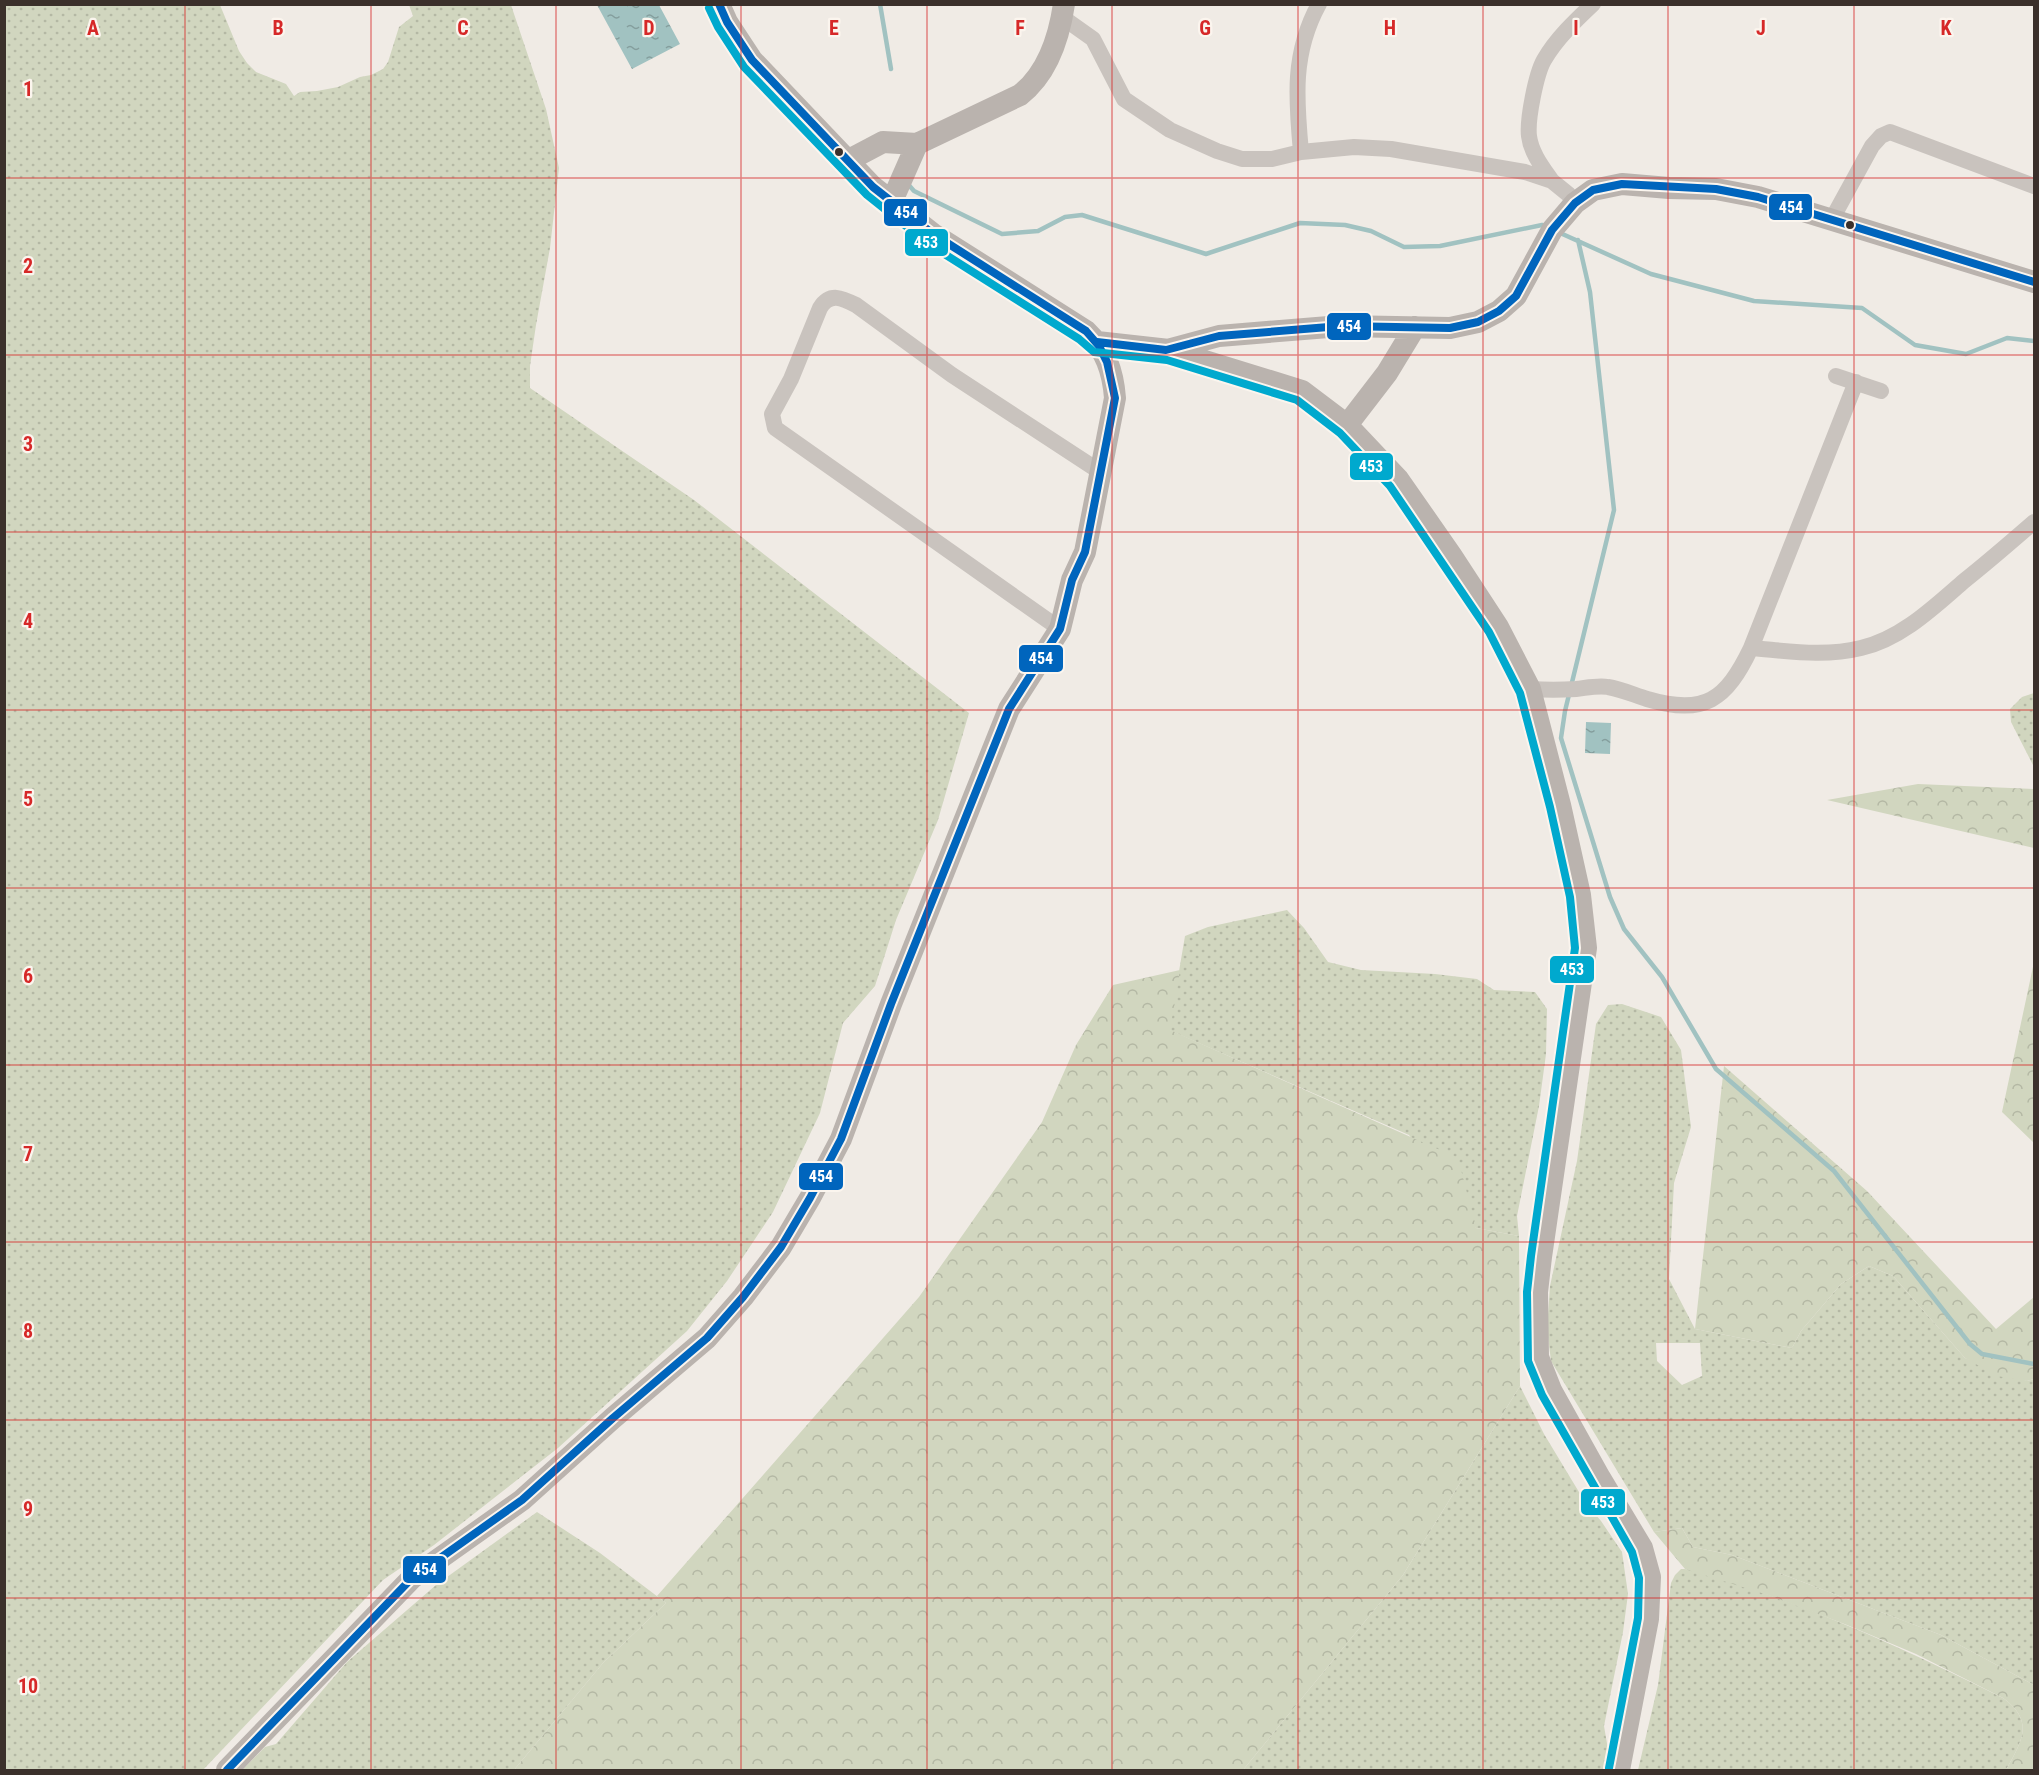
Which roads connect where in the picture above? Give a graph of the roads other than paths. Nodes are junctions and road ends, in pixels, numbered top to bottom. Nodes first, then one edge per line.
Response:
1 (719, 4) edge
2 (1319, 4) edge
3 (1593, 4) edge
4 (1063, 11) edge
5 (900, 143) junction
6 (1301, 152) junction
7 (847, 161) junction
8 (1552, 181) junction
9 (2034, 186) edge
10 (895, 194) junction
11 (1575, 203) junction
12 (1832, 219) junction
13 (2034, 282) edge
14 (1415, 327) junction
15 (1097, 342) junction
16 (1166, 350) junction
17 (1836, 376) dead end
18 (1856, 382) junction
19 (1881, 391) dead end
20 (1347, 424) junction
21 (1102, 472) junction
22 (2034, 522) edge
23 (1060, 629) junction
24 (1751, 648) junction
25 (1530, 689) junction
26 (227, 1770) edge
27 (1619, 1770) edge

1 - 7 street
2 - 6 street
3 - 8 street
4 - 5 street
4 - 6 street
5 - 7 street
5 - 10 street
6 - 8 street
7 - 10 street
8 - 11 street
9 - 12 street
10 - 15 street
11 - 12 street
11 - 14 street
12 - 13 street
14 - 16 street
14 - 20 street
15 - 16 street
15 - 21 street
16 - 20 street
17 - 18 street
18 - 19 street
18 - 24 street
20 - 25 street
21 - 23 street
21 - 23 street
22 - 24 street
23 - 26 street
24 - 25 street
25 - 27 street

